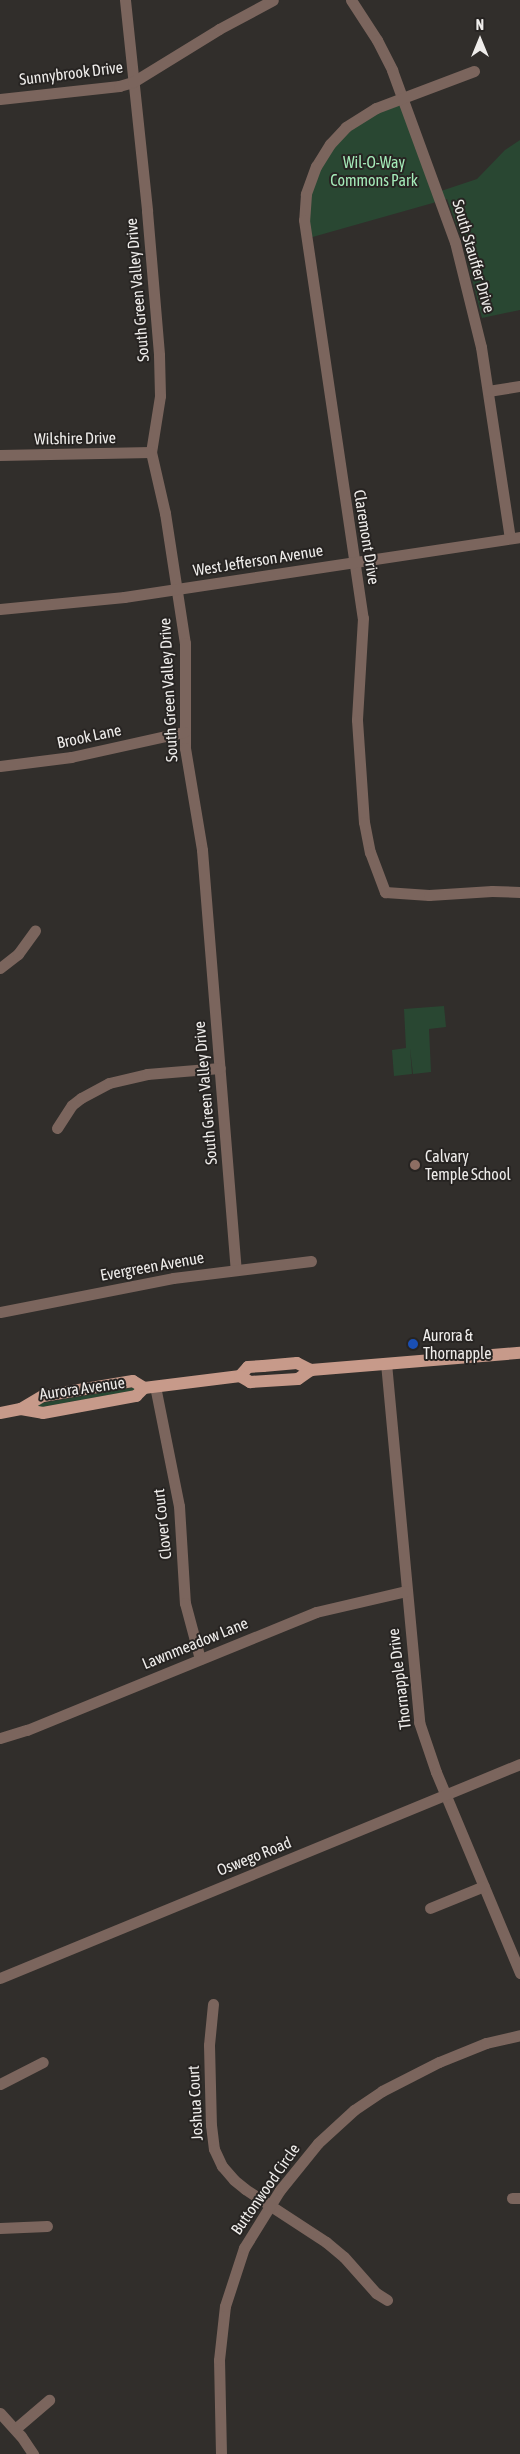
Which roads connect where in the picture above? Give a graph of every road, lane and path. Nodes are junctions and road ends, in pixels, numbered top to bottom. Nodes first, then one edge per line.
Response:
1 (125, 0) edge
2 (273, 0) edge
3 (351, 0) edge
4 (474, 71) dead end
5 (132, 82) junction
6 (403, 98) junction
7 (0, 99) edge
8 (520, 386) edge
9 (488, 390) junction
10 (151, 452) junction
11 (0, 455) edge
12 (515, 538) edge
13 (354, 562) junction
14 (178, 588) junction
15 (0, 609) edge
16 (184, 732) junction
17 (0, 766) edge
18 (520, 892) edge
19 (35, 931) dead end
20 (0, 968) edge
21 (220, 1068) junction
22 (58, 1128) dead end
23 (311, 1261) dead end
24 (236, 1269) junction
25 (0, 1312) edge
26 (520, 1352) edge
27 (386, 1364) junction
28 (149, 1387) junction
29 (0, 1413) edge
30 (406, 1592) junction
31 (200, 1659) junction
32 (0, 1738) edge
33 (520, 1764) edge
34 (446, 1795) junction
35 (484, 1886) junction
36 (430, 1908) dead end
37 (520, 1973) edge
38 (0, 1978) edge
39 (213, 2004) dead end
40 (520, 2035) edge
41 (43, 2062) dead end
42 (0, 2084) edge
43 (270, 2205) junction
44 (48, 2226) dead end
45 (0, 2228) edge
46 (387, 2300) dead end
47 (49, 2400) dead end
48 (0, 2412) edge
49 (15, 2429) junction
50 (33, 2454) edge
51 (221, 2454) edge

1 - 5 street, South Green Valley Drive
2 - 5 street, Sunnybrook Drive
3 - 6 street, South Stauffer Drive
4 - 6 street, Claremont Drive
5 - 7 street, Sunnybrook Drive
5 - 10 street, South Green Valley Drive
6 - 9 street, South Stauffer Drive
6 - 13 street, Claremont Drive
8 - 9 street
9 - 12 street, South Stauffer Drive
10 - 11 street, Wilshire Drive
10 - 14 street, South Green Valley Drive
12 - 13 street, West Jefferson Avenue
13 - 14 street, West Jefferson Avenue
13 - 18 street, Claremont Drive
14 - 15 street, West Jefferson Avenue
14 - 16 street, South Green Valley Drive
16 - 17 street, Brook Lane
16 - 21 street, South Green Valley Drive
19 - 20 street
21 - 22 street
21 - 24 street, South Green Valley Drive
23 - 24 street, Evergreen Avenue
24 - 25 street, Evergreen Avenue
26 - 27 main road, Aurora Avenue
27 - 28 main road, Aurora Avenue
27 - 30 street, Thornapple Drive
28 - 29 main road, Aurora Avenue
28 - 31 street, Clover Court
30 - 31 street, Lawnmeadow Lane
30 - 34 street, Thornapple Drive
31 - 32 street, Lawnmeadow Lane
33 - 34 street, Oswego Road
34 - 35 street, Thornapple Drive
34 - 38 street, Oswego Road
35 - 36 street
35 - 37 street, Thornapple Drive
39 - 43 street, Joshua Court
40 - 43 street, Buttonwood Circle
41 - 42 street
43 - 46 street, Joshua Court
43 - 51 street, Buttonwood Circle
44 - 45 street
47 - 49 street
48 - 49 street
49 - 50 street

